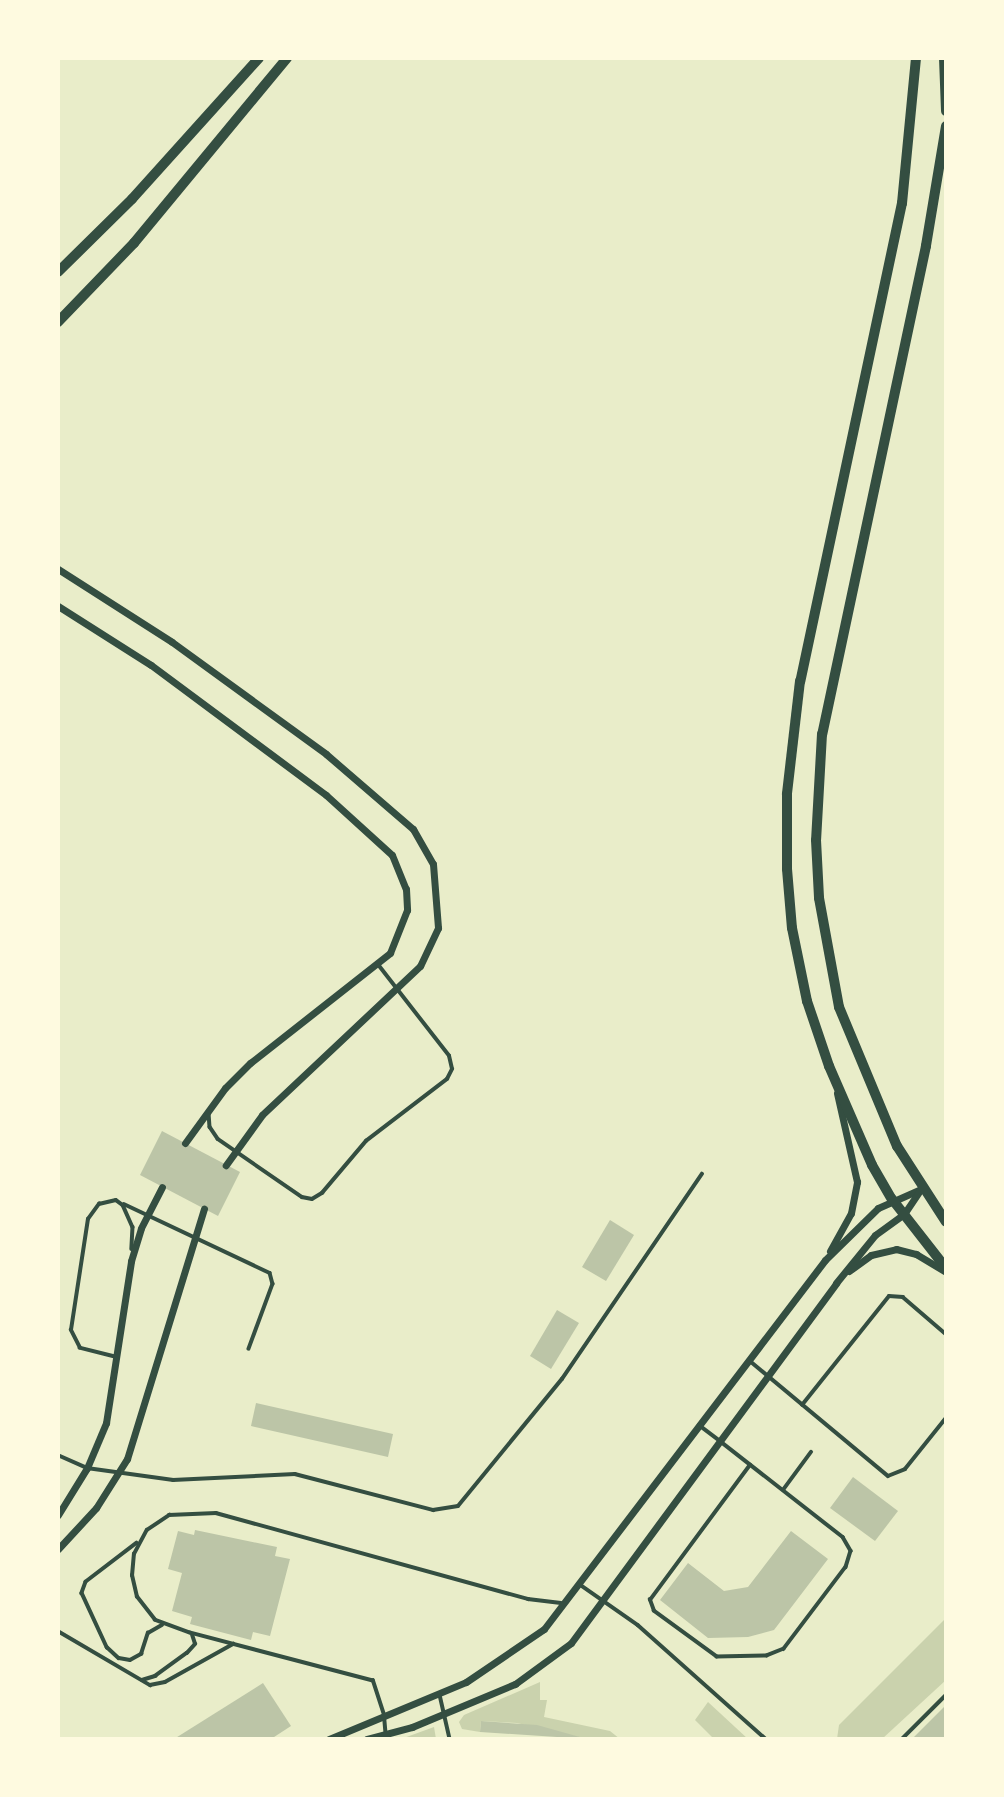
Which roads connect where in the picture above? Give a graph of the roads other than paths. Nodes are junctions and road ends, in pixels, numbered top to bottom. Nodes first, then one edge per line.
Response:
1 (259, 58) edge
2 (287, 58) edge
3 (916, 58) edge
4 (944, 58) edge
5 (946, 111) edge
6 (946, 126) edge
7 (58, 272) edge
8 (58, 321) edge
9 (58, 569) edge
10 (58, 606) edge
11 (379, 966) junction
12 (398, 990) junction
13 (829, 1066) junction
14 (210, 1107) junction
15 (185, 1143) dead end
16 (236, 1150) junction
17 (226, 1165) dead end
18 (702, 1174) dead end
19 (162, 1187) dead end
20 (921, 1189) junction
21 (892, 1199) junction
22 (116, 1200) junction
23 (204, 1209) dead end
24 (904, 1214) junction
25 (148, 1215) junction
26 (946, 1223) edge
27 (193, 1237) junction
28 (825, 1260) junction
29 (131, 1261) junction
30 (946, 1270) edge
31 (835, 1283) junction
32 (946, 1334) edge
33 (248, 1349) dead end
34 (117, 1357) junction
35 (749, 1360) junction
36 (768, 1376) junction
37 (803, 1405) junction
38 (946, 1418) edge
39 (699, 1425) junction
40 (720, 1441) junction
41 (811, 1452) dead end
42 (58, 1455) edge
43 (750, 1465) junction
44 (87, 1468) junction
45 (118, 1474) junction
46 (783, 1490) junction
47 (58, 1515) edge
48 (139, 1542) junction
49 (58, 1549) edge
50 (582, 1586) junction
51 (572, 1597) junction
52 (605, 1600) junction
53 (164, 1625) junction
54 (58, 1630) edge
55 (190, 1633) junction
56 (233, 1644) junction
57 (136, 1680) junction
58 (440, 1695) junction
59 (946, 1695) edge
60 (384, 1715) junction
61 (443, 1715) junction
62 (386, 1737) edge
63 (329, 1739) edge
64 (367, 1739) edge
65 (450, 1739) edge
66 (766, 1739) edge
67 (902, 1739) edge

1 - 7 main road
2 - 8 main road
3 - 13 main road
4 - 5 main road
6 - 20 main road
9 - 12 street
10 - 11 street
11 - 12 lane
11 - 14 street
12 - 16 street
12 - 16 lane
13 - 21 main road
13 - 28 street
14 - 15 street
14 - 16 lane
16 - 17 street
18 - 45 lane
19 - 25 street
20 - 21 street
20 - 24 street
20 - 26 main road
21 - 24 main road
21 - 28 street
22 - 25 lane
22 - 29 lane
22 - 34 lane
23 - 27 street
24 - 30 main road
24 - 31 street
25 - 27 lane
25 - 29 street
27 - 33 lane
27 - 45 street
28 - 35 street
29 - 34 street
30 - 31 street
31 - 36 street
32 - 37 lane
34 - 44 street
35 - 36 lane
35 - 39 street
36 - 37 lane
36 - 40 street
37 - 38 lane
39 - 40 lane
39 - 50 street
40 - 43 lane
40 - 52 street
41 - 46 lane
42 - 44 lane
43 - 46 lane
43 - 46 lane
44 - 45 lane
44 - 47 street
45 - 49 street
48 - 51 lane
48 - 53 lane
48 - 53 lane
50 - 51 street
50 - 52 lane
51 - 58 street
52 - 61 street
52 - 66 lane
53 - 55 lane
54 - 57 lane
55 - 56 lane
55 - 57 lane
56 - 57 lane
56 - 60 lane
58 - 60 street
58 - 61 lane
59 - 67 lane
60 - 62 lane
60 - 63 street
61 - 62 street
61 - 65 lane
62 - 64 street

